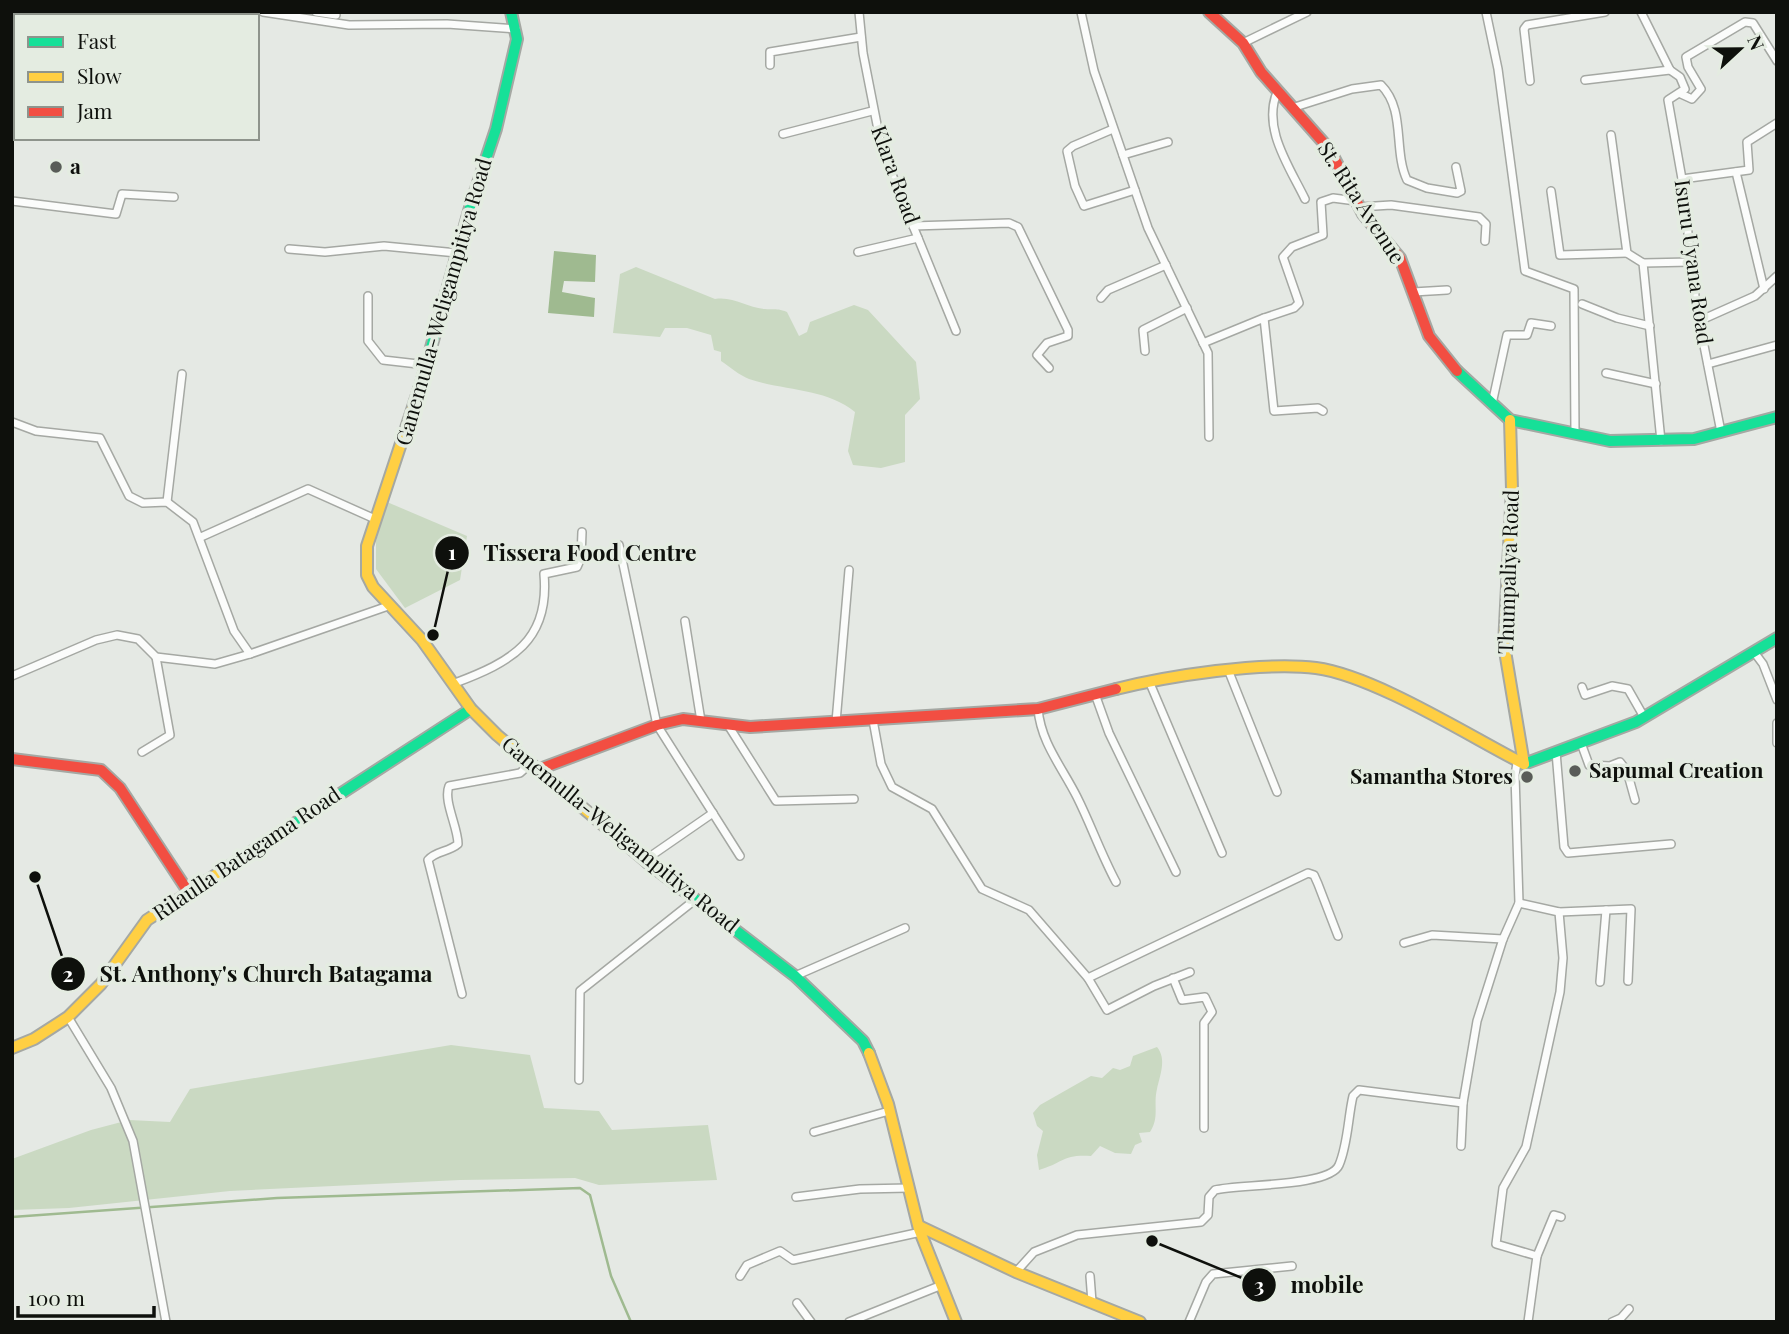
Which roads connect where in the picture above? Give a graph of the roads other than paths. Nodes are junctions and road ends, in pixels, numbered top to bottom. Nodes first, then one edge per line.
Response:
1 (263, 12) edge
2 (316, 12) edge
3 (511, 12) edge
4 (859, 12) edge
5 (1081, 12) edge
6 (1209, 12) edge
7 (1307, 12) edge
8 (1486, 12) edge
9 (1605, 12) edge
10 (1641, 12) edge
11 (336, 15) dead end
12 (516, 29) junction
13 (861, 37) junction
14 (1243, 43) junction
15 (1777, 61) edge
16 (770, 65) dead end
17 (1670, 70) junction
18 (1586, 80) dead end
19 (1530, 81) dead end
20 (1279, 90) junction
21 (1677, 94) junction
22 (1295, 107) junction
23 (872, 111) junction
24 (1777, 123) edge
25 (1112, 129) junction
26 (783, 134) dead end
27 (1611, 135) dead end
28 (1168, 142) dead end
29 (1123, 155) junction
30 (1456, 167) dead end
31 (1736, 172) junction
32 (1682, 179) junction
33 (1135, 190) junction
34 (1551, 191) dead end
35 (174, 197) dead end
36 (1305, 199) dead end
37 (12, 201) edge
38 (1358, 204) junction
39 (912, 226) junction
40 (918, 238) junction
41 (1485, 241) dead end
42 (289, 249) dead end
43 (858, 252) dead end
44 (457, 253) junction
45 (1627, 253) junction
46 (1691, 262) junction
47 (1643, 263) junction
48 (1166, 265) junction
49 (1777, 276) edge
50 (1763, 289) junction
51 (1447, 290) dead end
52 (1413, 292) junction
53 (368, 296) dead end
54 (1101, 298) dead end
55 (1583, 304) dead end
56 (1187, 309) junction
57 (1264, 318) junction
58 (1699, 321) junction
59 (1551, 326) dead end
60 (1650, 326) junction
61 (956, 331) dead end
62 (1203, 343) junction
63 (1777, 345) edge
64 (1145, 351) dead end
65 (1708, 364) junction
66 (427, 365) junction
67 (1049, 368) dead end
68 (1606, 373) dead end
69 (182, 374) dead end
70 (1656, 384) junction
71 (1492, 405) junction
72 (1323, 411) dead end
73 (1777, 417) edge
74 (1510, 420) junction
75 (12, 422) edge
76 (1721, 432) junction
77 (1575, 434) junction
78 (1209, 437) dead end
79 (1661, 441) junction
80 (167, 502) junction
81 (375, 519) junction
82 (582, 532) dead end
83 (201, 537) junction
84 (619, 545) dead end
85 (849, 570) dead end
86 (391, 605) junction
87 (685, 621) dead end
88 (1777, 638) edge
89 (1754, 652) junction
90 (250, 654) junction
91 (156, 657) junction
92 (1229, 672) junction
93 (12, 676) edge
94 (1149, 681) junction
95 (455, 682) junction
96 (1582, 687) dead end
97 (1096, 694) junction
98 (1777, 699) edge
99 (471, 709) junction
100 (1038, 709) junction
101 (1644, 717) junction
102 (873, 720) junction
103 (701, 721) junction
104 (836, 722) junction
105 (1777, 723) edge
106 (657, 724) junction
107 (728, 725) junction
108 (1581, 743) junction
109 (1777, 743) edge
110 (142, 752) dead end
111 (1556, 752) junction
112 (12, 759) edge
113 (1521, 764) junction
114 (534, 767) junction
115 (1277, 792) dead end
116 (854, 799) dead end
117 (1635, 800) dead end
118 (713, 813) junction
119 (1671, 844) dead end
120 (1222, 853) dead end
121 (740, 856) dead end
122 (645, 860) junction
123 (1176, 872) dead end
124 (1116, 882) dead end
125 (189, 893) junction
126 (697, 898) junction
127 (1519, 903) junction
128 (1606, 910) junction
129 (1559, 912) junction
130 (905, 928) dead end
131 (1338, 936) dead end
132 (1503, 939) junction
133 (1404, 943) dead end
134 (1190, 972) dead end
135 (795, 976) junction
136 (1088, 978) junction
137 (1173, 978) junction
138 (1628, 981) dead end
139 (1600, 982) dead end
140 (462, 993) dead end
141 (68, 1017) junction
142 (12, 1048) edge
143 (579, 1080) dead end
144 (1463, 1103) junction
145 (888, 1111) junction
146 (1204, 1128) dead end
147 (814, 1132) dead end
148 (1461, 1146) dead end
149 (909, 1188) junction
150 (796, 1197) dead end
151 (1561, 1217) dead end
152 (920, 1229) junction
153 (1537, 1256) junction
154 (1292, 1266) dead end
155 (1016, 1272) junction
156 (740, 1276) dead end
157 (1090, 1276) dead end
158 (942, 1285) junction
159 (1092, 1302) junction
160 (797, 1303) dead end
161 (1629, 1309) dead end
162 (166, 1322) edge
163 (811, 1322) edge
164 (849, 1322) edge
165 (956, 1322) edge
166 (1140, 1322) edge
167 (1189, 1322) edge
168 (1528, 1322) edge
169 (1612, 1322) edge

1 - 12 street
2 - 11 street
3 - 12 street, Ganemulla-Weligampitiya Road
4 - 13 street, Klara Road
5 - 25 street
6 - 14 street, St. Rita Avenue
7 - 14 street
8 - 77 street
9 - 19 street
10 - 17 street
12 - 44 street, Ganemulla-Weligampitiya Road
13 - 16 street
13 - 23 street, Klara Road
14 - 20 street, St. Rita Avenue
15 - 21 street
17 - 18 street
17 - 21 street
20 - 22 street, St. Rita Avenue
20 - 36 street
21 - 32 street, Isuru Uyana Road
22 - 30 street
22 - 38 street, St. Rita Avenue
23 - 26 street
23 - 39 street, Klara Road
24 - 31 street
25 - 29 street
25 - 33 street
27 - 45 street
28 - 29 street
29 - 33 street
31 - 32 street
31 - 50 street
32 - 46 street, Isuru Uyana Road
33 - 48 street
34 - 45 street
35 - 37 street
38 - 41 street
38 - 52 street, St. Rita Avenue
38 - 57 street
39 - 40 street, Klara Road
39 - 67 street
40 - 43 street
40 - 61 street, Klara Road
42 - 44 street
44 - 66 street, Ganemulla-Weligampitiya Road
45 - 47 street
46 - 47 street
46 - 58 street, Isuru Uyana Road
47 - 60 street
48 - 54 street
48 - 56 street
49 - 50 street
50 - 58 street
51 - 52 street
52 - 71 street, St. Rita Avenue
53 - 66 street
55 - 60 street
56 - 62 street
56 - 64 street
57 - 62 street
57 - 72 street
58 - 65 street, Isuru Uyana Road
59 - 71 street
60 - 70 street
62 - 78 street
63 - 65 street
65 - 76 street, Isuru Uyana Road
66 - 81 street, Ganemulla-Weligampitiya Road
68 - 70 street
69 - 80 street
70 - 79 street
71 - 74 street, St. Rita Avenue
73 - 76 street, St. Rita Avenue
74 - 77 street, St. Rita Avenue
74 - 113 street, Thumpaliya Road
75 - 80 street
76 - 79 street, St. Rita Avenue
77 - 79 street, St. Rita Avenue
80 - 83 street
81 - 83 street
81 - 86 street, Ganemulla-Weligampitiya Road
82 - 95 street
83 - 90 street
84 - 106 street
85 - 104 street
86 - 90 street
86 - 95 street, Ganemulla-Weligampitiya Road
87 - 103 street
88 - 89 street
89 - 98 street
89 - 101 street
90 - 91 street
91 - 93 street
91 - 110 street
92 - 94 street
92 - 113 street
92 - 115 street
94 - 97 street
94 - 120 street
95 - 99 street, Ganemulla-Weligampitiya Road
96 - 101 street
97 - 100 street
97 - 123 street
99 - 114 street, Ganemulla-Weligampitiya Road
99 - 125 street, Rilaulla Batagama Road
100 - 102 street
100 - 124 street
101 - 108 street
102 - 104 street
102 - 136 street
103 - 106 street
103 - 107 street
104 - 107 street
105 - 109 street
106 - 114 street
106 - 118 street
107 - 116 street
108 - 111 street
108 - 117 street
111 - 113 street
111 - 119 street
112 - 125 street
113 - 127 street
114 - 122 street, Ganemulla-Weligampitiya Road
114 - 140 street
118 - 121 street
118 - 122 street
122 - 126 street, Ganemulla-Weligampitiya Road
125 - 141 street, Rilaulla Batagama Road
126 - 135 street, Ganemulla-Weligampitiya Road
126 - 143 street
127 - 129 street
127 - 132 street
128 - 129 street
128 - 138 street
128 - 139 street
129 - 153 street
130 - 135 street
131 - 136 street
132 - 133 street
132 - 144 street
134 - 137 street
135 - 145 street, Ganemulla-Weligampitiya Road
136 - 137 street
137 - 146 street
141 - 142 street, Rilaulla Batagama Road
141 - 162 street
144 - 148 street
144 - 155 street
145 - 147 street
145 - 149 street, Ganemulla-Weligampitiya Road
149 - 150 street
149 - 152 street, Ganemulla-Weligampitiya Road
151 - 153 street
152 - 155 street
152 - 156 street
152 - 158 street, Ganemulla-Weligampitiya Road
153 - 168 street
154 - 167 street
155 - 159 street
157 - 159 street
158 - 164 street
158 - 165 street, Ganemulla-Weligampitiya Road
159 - 166 street
160 - 163 street
161 - 169 street

